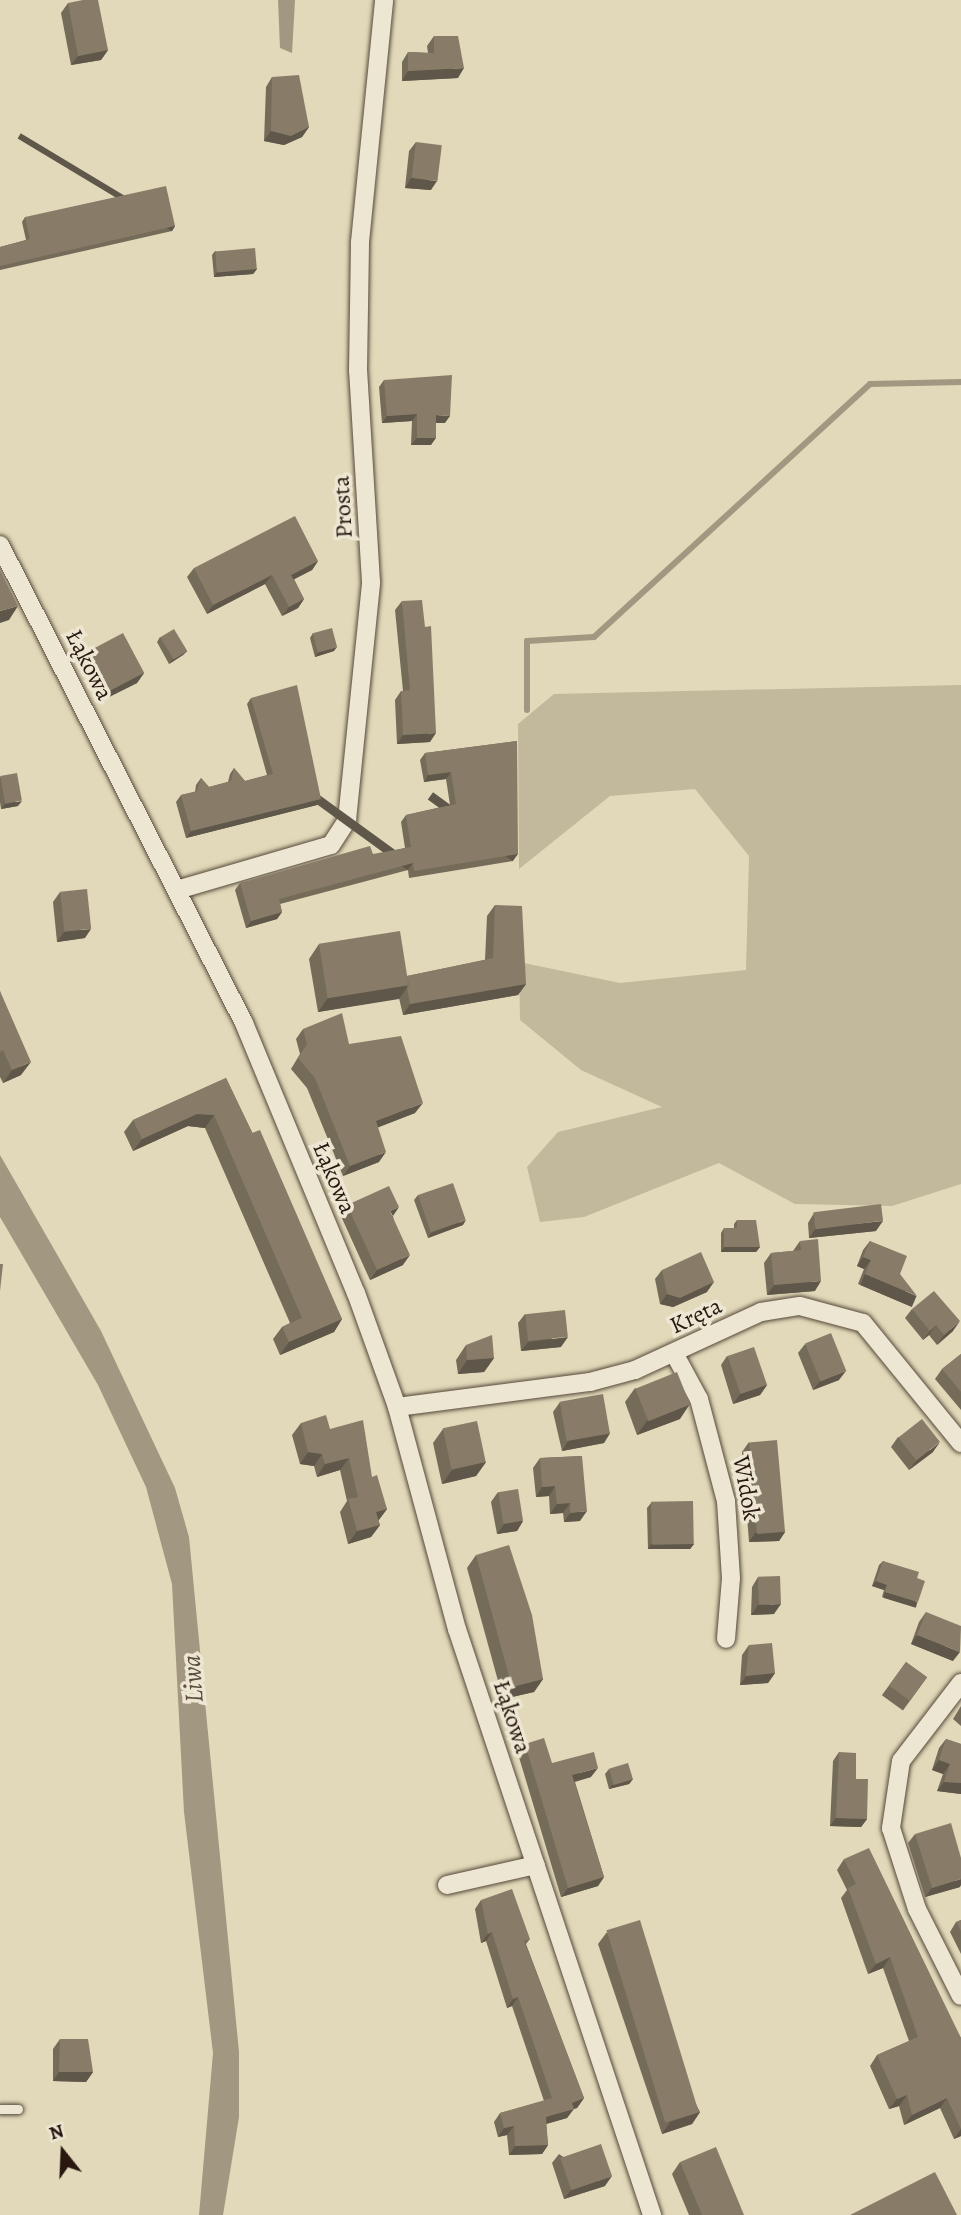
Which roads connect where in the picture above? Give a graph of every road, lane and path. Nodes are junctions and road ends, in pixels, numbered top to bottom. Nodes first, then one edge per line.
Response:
1 (384, 0) edge
2 (0, 545) edge
3 (177, 890) junction
4 (674, 1353) junction
5 (397, 1407) junction
6 (961, 1443) edge
7 (726, 1639) dead end
8 (961, 1683) edge
9 (536, 1864) junction
10 (447, 1885) dead end
11 (961, 1996) edge
12 (0, 2109) edge
13 (18, 2109) dead end
14 (652, 2215) edge

1 - 3 street, Prosta
2 - 3 street, Łąkowa
3 - 5 street, Łąkowa
4 - 5 street, Kręta
4 - 6 street, Kręta
4 - 7 street, Widok
5 - 9 street, Łąkowa
8 - 11 street
9 - 10 street
9 - 14 street, Łąkowa
12 - 13 lane

